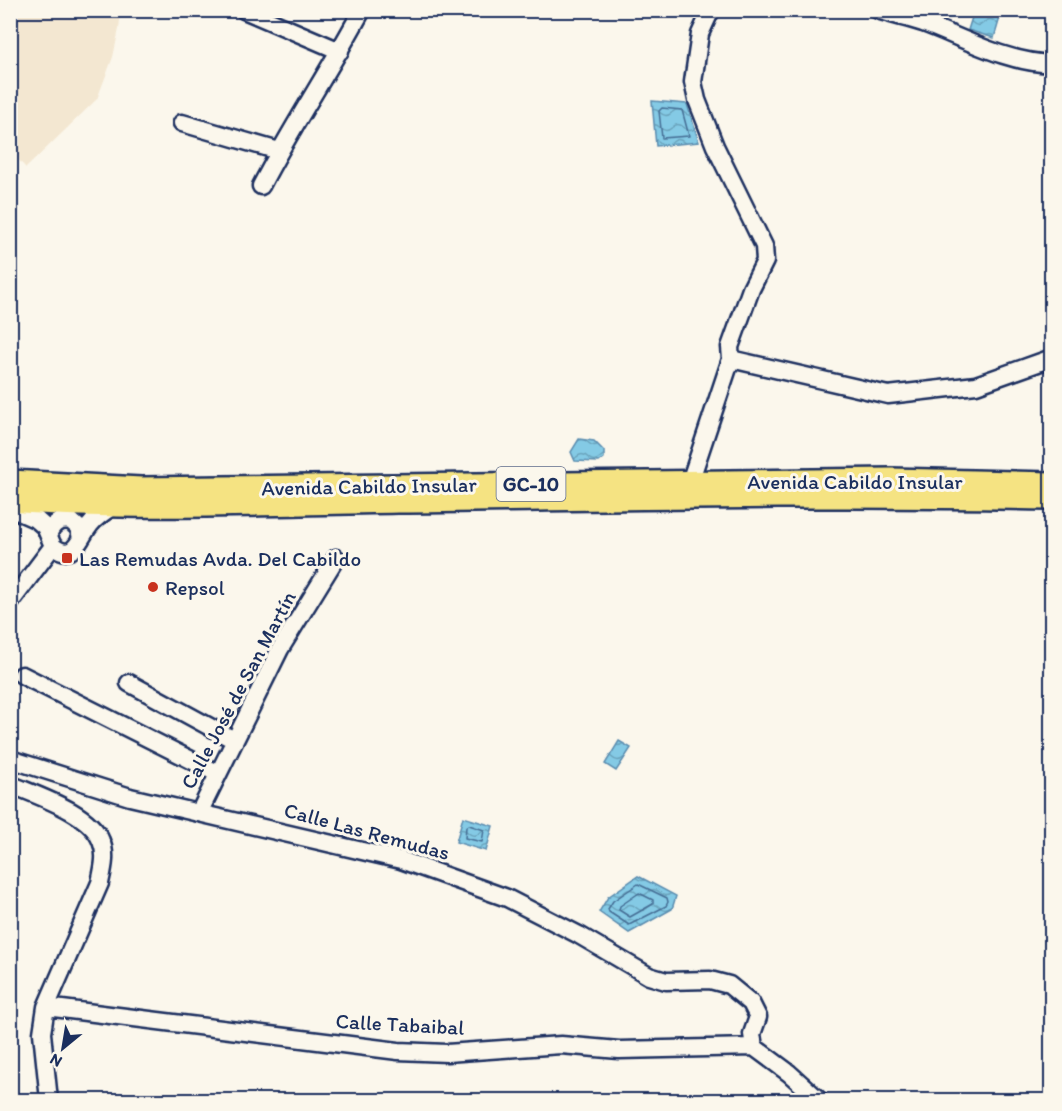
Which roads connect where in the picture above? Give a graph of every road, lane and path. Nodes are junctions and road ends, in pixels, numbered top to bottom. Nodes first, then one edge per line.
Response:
1 (244, 10) edge
2 (362, 10) edge
3 (711, 10) edge
4 (878, 10) edge
5 (340, 51) junction
6 (1052, 64) edge
7 (182, 123) dead end
8 (279, 151) junction
9 (261, 186) dead end
10 (1052, 358) edge
11 (731, 359) junction
12 (10, 481) edge
13 (690, 482) junction
14 (1052, 483) edge
15 (1052, 499) edge
16 (10, 501) edge
17 (112, 507) junction
18 (10, 508) edge
19 (81, 539) junction
20 (51, 540) junction
21 (336, 558) dead end
22 (10, 603) edge
23 (22, 675) dead end
24 (129, 683) dead end
25 (234, 740) junction
26 (10, 759) edge
27 (217, 772) junction
28 (10, 784) edge
29 (199, 813) junction
30 (46, 1007) junction
31 (754, 1047) junction
32 (49, 1101) edge
33 (819, 1101) edge

1 - 5 street
2 - 5 street
3 - 11 street
4 - 6 street
5 - 8 street
7 - 8 street
8 - 9 street
10 - 11 street
11 - 13 street
12 - 13 main road, Avenida Cabildo Insular / GC-10
13 - 14 main road, Avenida Cabildo Insular / GC-10
15 - 17 main road, Avenida Cabildo Insular / GC-10
16 - 17 main road, Avenida Cabildo Insular / GC-10
17 - 19 street
18 - 20 street
19 - 20 street
19 - 20 street
20 - 22 street
21 - 25 street, Calle José de San Martín
23 - 27 street
24 - 25 street
25 - 27 street, Calle José de San Martín
26 - 29 street, Calle Las Remudas
27 - 29 street, Calle José de San Martín
28 - 30 street
29 - 31 street, Calle Las Remudas
30 - 31 street, Calle Tabaibal
30 - 32 street
31 - 33 street

